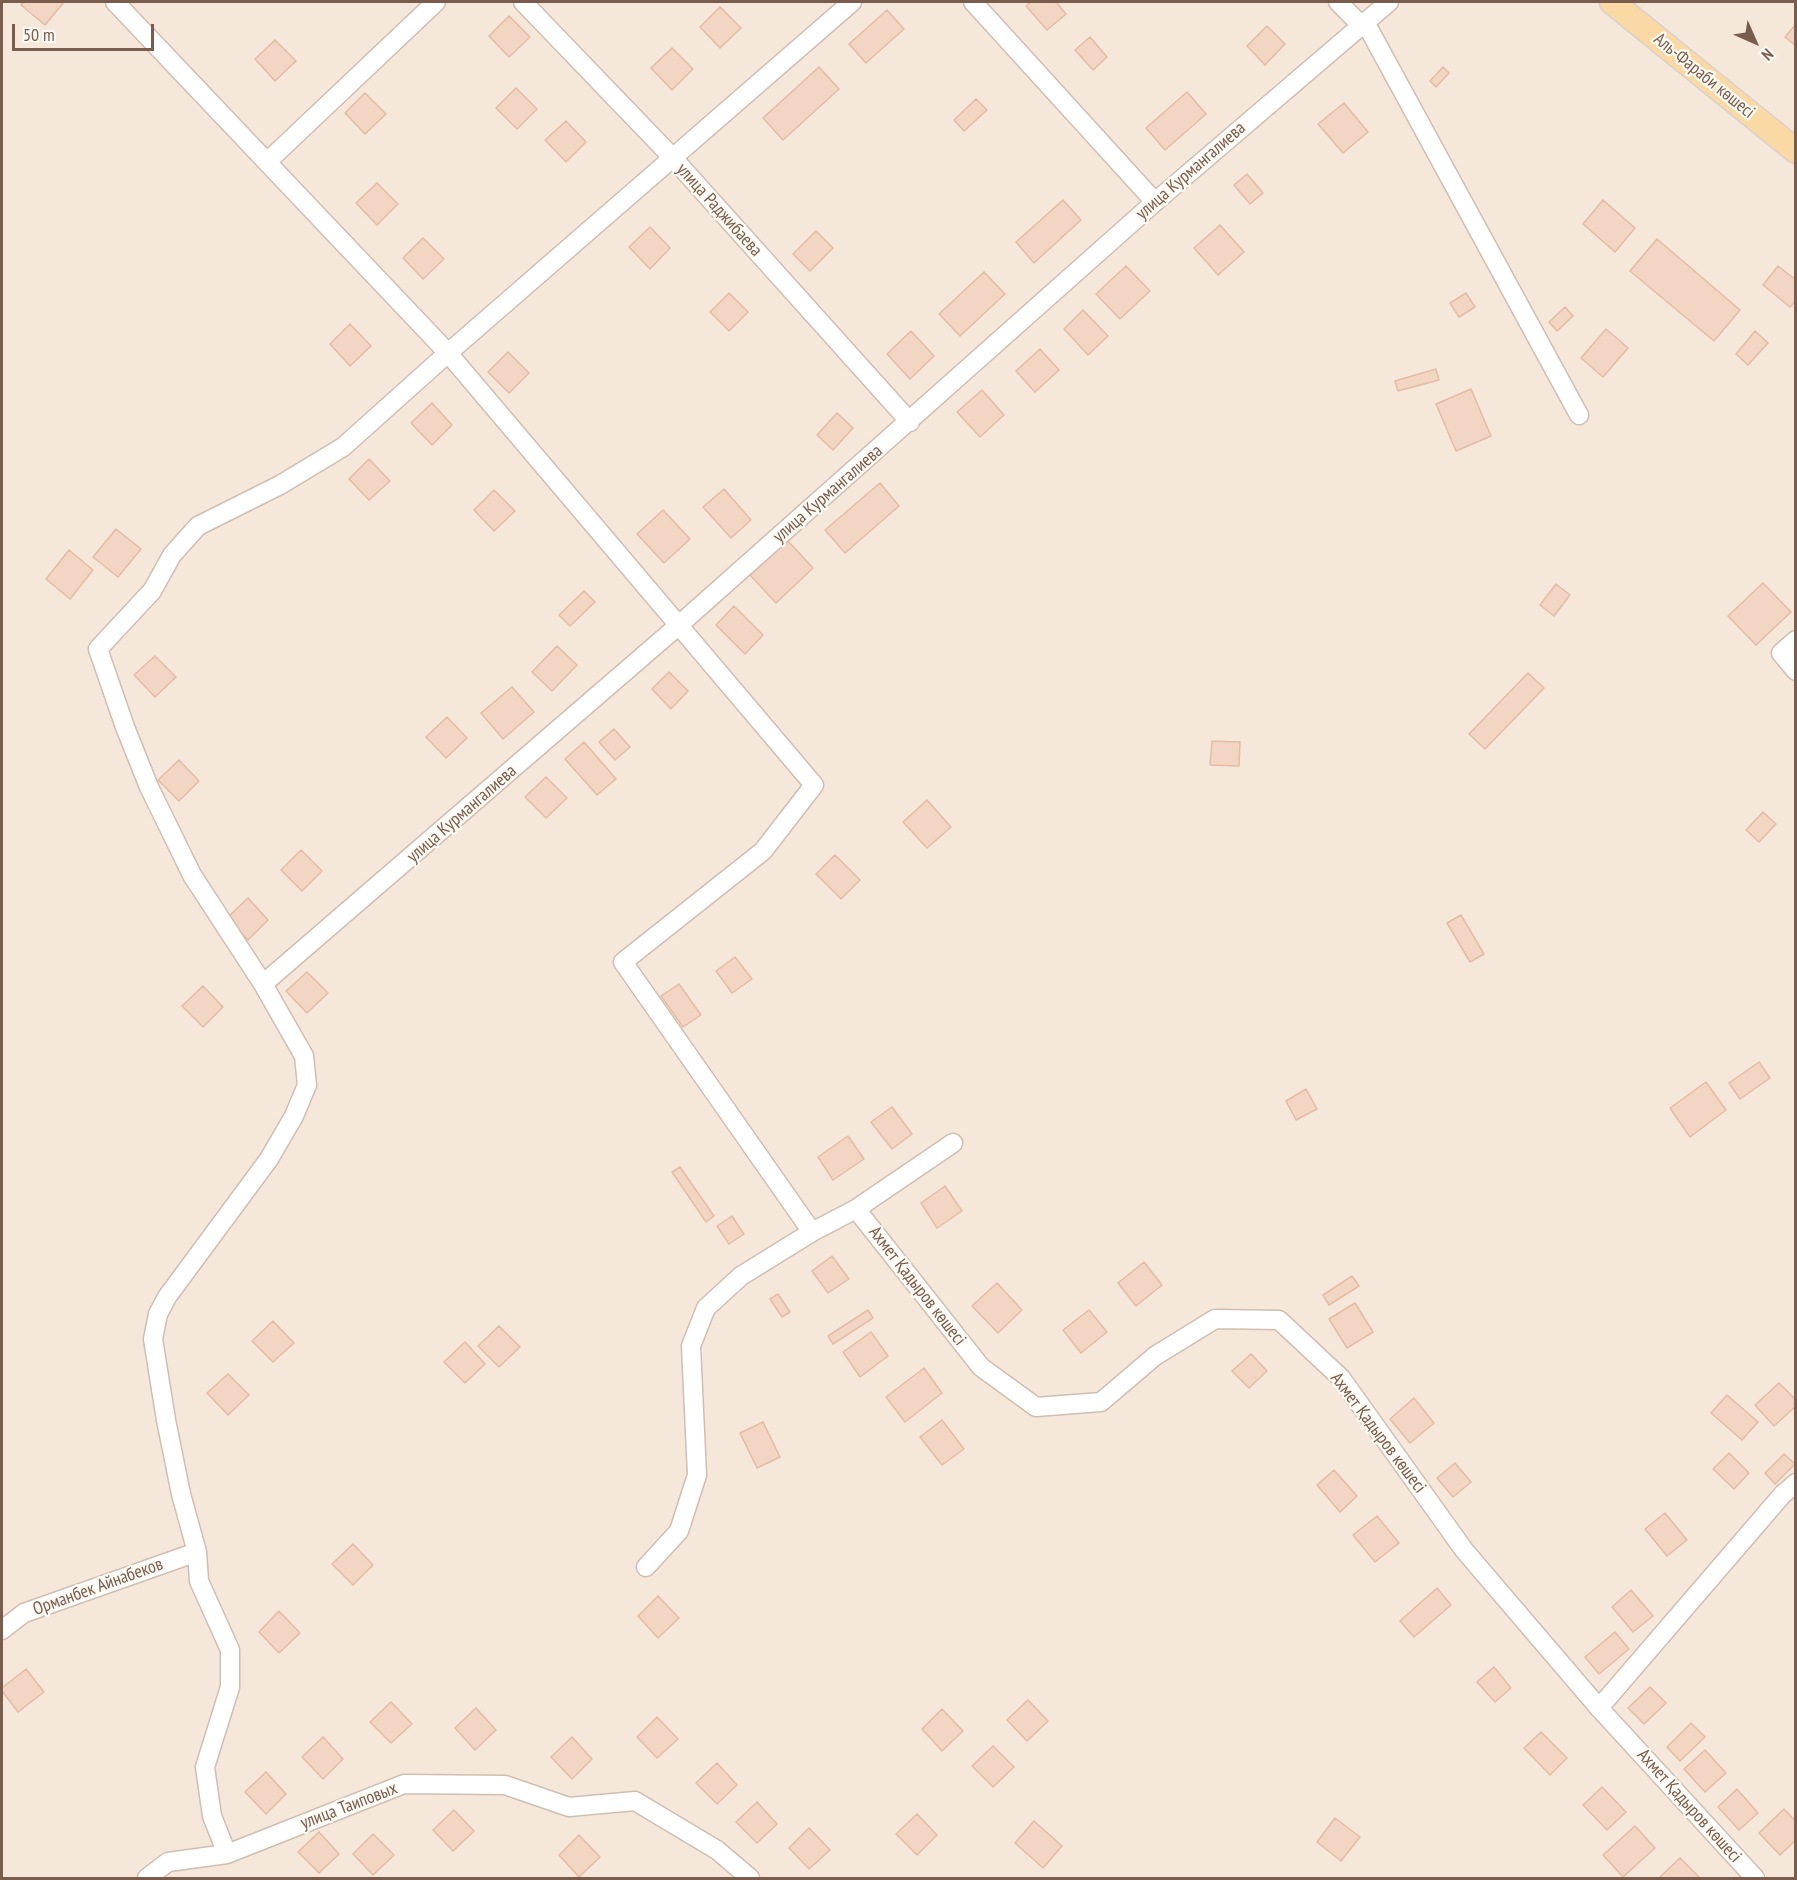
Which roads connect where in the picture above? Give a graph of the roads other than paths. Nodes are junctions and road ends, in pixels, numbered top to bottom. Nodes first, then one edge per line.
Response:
1 (115, 2) edge
2 (436, 2) edge
3 (523, 2) edge
4 (852, 2) edge
5 (973, 2) edge
6 (1338, 2) edge
7 (1389, 2) edge
8 (1612, 2) edge
9 (1363, 23) junction
10 (1796, 151) edge
11 (673, 158) junction
12 (267, 162) junction
13 (1155, 202) junction
14 (448, 353) junction
15 (1579, 415) dead end
16 (910, 422) junction
17 (679, 625) junction
18 (1796, 640) edge
19 (1796, 671) edge
20 (263, 984) junction
21 (953, 1143) dead end
22 (856, 1209) junction
23 (812, 1232) junction
24 (1796, 1483) edge
25 (197, 1552) junction
26 (646, 1567) dead end
27 (2, 1630) edge
28 (1599, 1708) junction
29 (227, 1854) junction
30 (147, 1878) edge
31 (750, 1878) edge
32 (1755, 1878) edge

1 - 12 street
2 - 12 street
3 - 11 street, улица Раджибаева
4 - 11 street
5 - 13 street
6 - 9 street
7 - 9 street, улица Курмангалиева
8 - 10 main road, Аль-Фараби көшесі
9 - 13 street, улица Курмангалиева
9 - 15 street
11 - 14 street
11 - 16 street, улица Раджибаева
12 - 14 street
13 - 16 street, улица Курмангалиева
14 - 17 street
14 - 20 street
16 - 17 street, улица Курмангалиева
17 - 20 street, улица Курмангалиева
17 - 23 street
18 - 19 street
20 - 25 street
21 - 22 street
22 - 23 street
22 - 28 street, Ахмет Қадыров көшесі
23 - 26 street
24 - 28 street
25 - 27 street, Орманбек Айнабеков
25 - 29 street
28 - 32 street, Ахмет Қадыров көшесі
29 - 30 street, улица Таиповых
29 - 31 street, улица Таиповых

